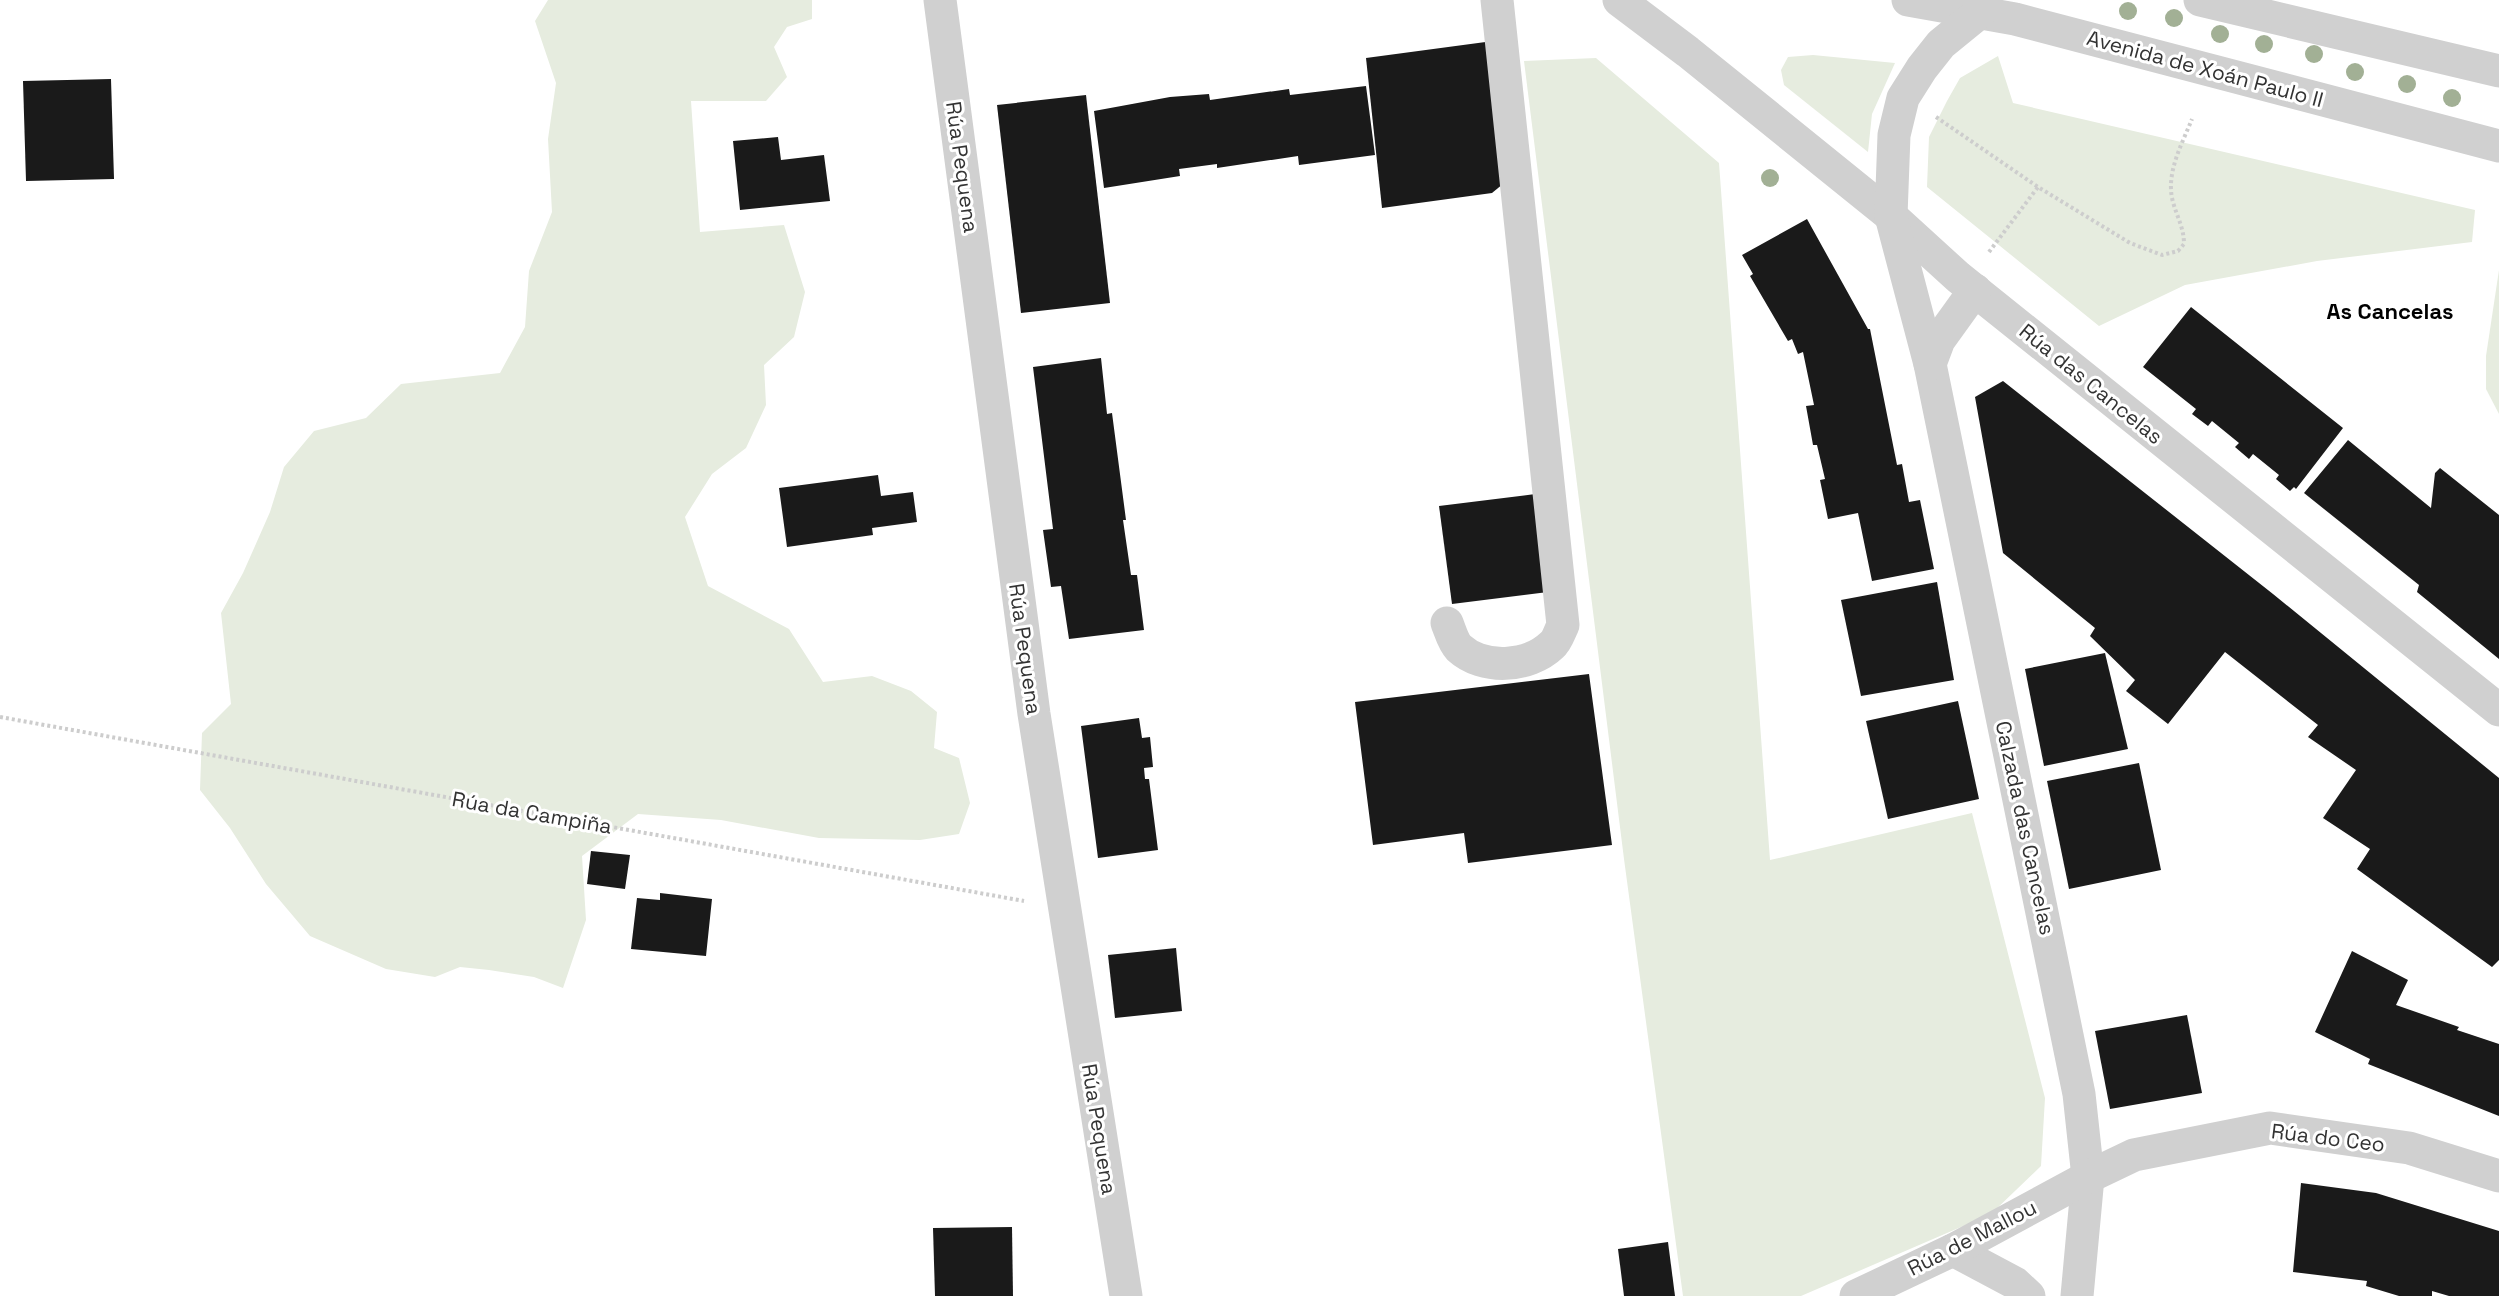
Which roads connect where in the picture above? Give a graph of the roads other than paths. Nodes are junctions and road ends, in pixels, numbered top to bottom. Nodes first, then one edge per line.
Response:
1 (940, 0) edge
2 (1497, 0) edge
3 (1619, 0) edge
4 (1649, 0) edge
5 (1908, 0) edge
6 (2200, 0) edge
7 (1979, 13) junction
8 (1688, 52) junction
9 (2499, 71) edge
10 (2499, 146) edge
11 (1891, 216) junction
12 (1975, 290) junction
13 (1930, 364) junction
14 (1448, 623) dead end
15 (2499, 710) edge
16 (2499, 1176) edge
17 (2088, 1177) junction
18 (1953, 1250) junction
19 (1126, 1296) edge
20 (1856, 1296) edge
21 (2029, 1296) edge
22 (2077, 1296) edge

1 - 19 street, Rúa Pequena
2 - 14 street
3 - 8 street, Rúa das Cancelas
4 - 8 street, Rúa das Cancelas
5 - 7 street, Avenida de Xoán Paulo II
6 - 9 street
7 - 10 street, Avenida de Xoán Paulo II
7 - 11 street, Calzada das Cancelas
8 - 11 street, Rúa das Cancelas
11 - 12 street, Rúa das Cancelas
11 - 13 street, Calzada das Cancelas
12 - 13 street
12 - 15 street, Rúa das Cancelas
13 - 17 street, Calzada das Cancelas
16 - 17 street, Rúa do Ceo
17 - 18 street, Rúa de Mallou
17 - 22 street, Calzada das Cancelas
18 - 20 street, Rúa de Mallou
18 - 21 street

